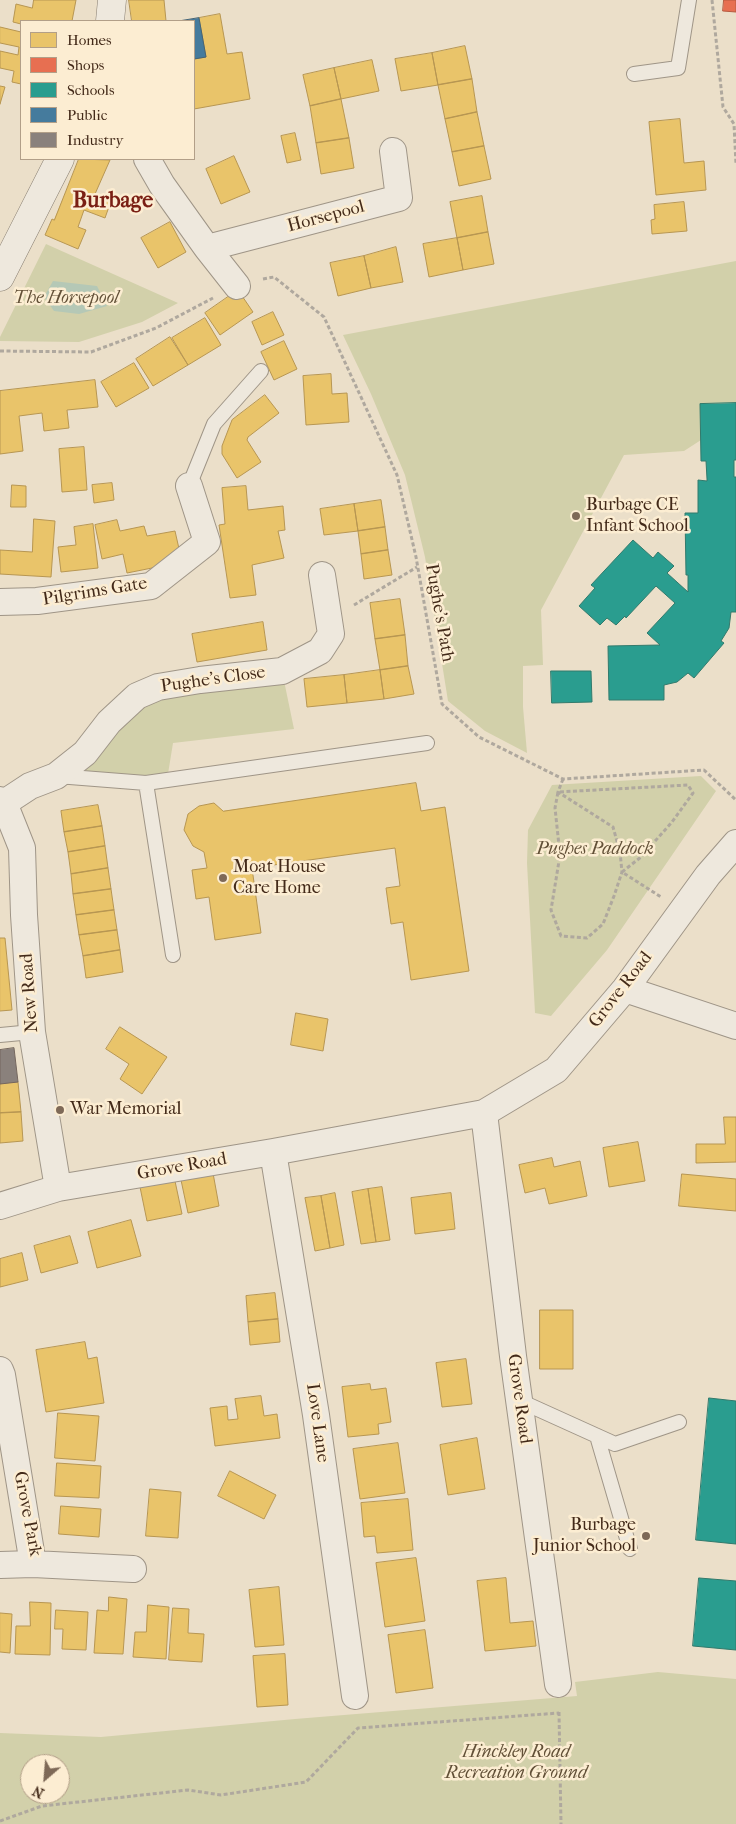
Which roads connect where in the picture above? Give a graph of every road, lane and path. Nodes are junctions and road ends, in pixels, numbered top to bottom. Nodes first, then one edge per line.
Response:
1 (112, 0) edge
2 (689, 0) edge
3 (712, 0) edge
4 (110, 20) edge
5 (634, 74) dead end
6 (393, 151) dead end
7 (59, 160) edge
8 (148, 160) edge
9 (736, 164) edge
10 (207, 248) junction
11 (0, 277) edge
12 (237, 286) junction
13 (0, 351) edge
14 (261, 371) dead end
15 (189, 486) joint
16 (418, 567) junction
17 (322, 575) dead end
18 (0, 602) edge
19 (329, 620) junction
20 (427, 743) dead end
21 (56, 776) junction
22 (563, 779) junction
23 (146, 783) junction
24 (558, 792) junction
25 (736, 800) edge
26 (2, 802) edge
27 (736, 843) edge
28 (622, 872) junction
29 (682, 911) junction
30 (173, 955) dead end
31 (624, 989) junction
32 (736, 1026) edge
33 (32, 1032) junction
34 (0, 1036) edge
35 (484, 1113) junction
36 (273, 1152) junction
37 (58, 1188) junction
38 (0, 1206) edge
39 (0, 1370) edge
40 (520, 1401) junction
41 (679, 1422) dead end
42 (597, 1436) junction
43 (630, 1549) dead end
44 (33, 1564) junction
45 (0, 1565) edge
46 (133, 1569) dead end
47 (558, 1684) joint
48 (355, 1696) dead end
49 (559, 1713) junction
50 (0, 1821) edge
51 (562, 1824) edge

1 - 4 main road
2 - 5 lane
3 - 9 path
6 - 10 street, Horsepool
7 - 11 main road
8 - 10 street
10 - 12 street
12 - 13 path
12 - 16 path, Pughe's Path
14 - 15 lane
15 - 18 street, Pilgrims Gate
16 - 19 path
16 - 22 path, Pughe's Path
17 - 19 street, Pughe's Close
19 - 21 street, Pughe's Close
20 - 23 lane
21 - 23 lane
21 - 26 street, Pughe's Close
22 - 24 path
22 - 25 path
23 - 30 lane
24 - 28 path
24 - 28 path
24 - 28 path
26 - 33 street, New Road
27 - 29 street, Grove Road
28 - 29 path
29 - 31 street, Grove Road
31 - 32 street
31 - 35 street, Grove Road
33 - 34 lane
33 - 37 street, New Road
35 - 36 street, Grove Road
35 - 40 street, Grove Road
36 - 37 street, Grove Road
36 - 48 street, Love Lane
37 - 38 street, Grove Road
39 - 44 street, Grove Park
40 - 42 lane
40 - 47 street, Grove Road
41 - 42 lane
42 - 43 lane
44 - 45 street
44 - 46 street, Grove Park
47 - 49 path
49 - 50 path
49 - 51 path

